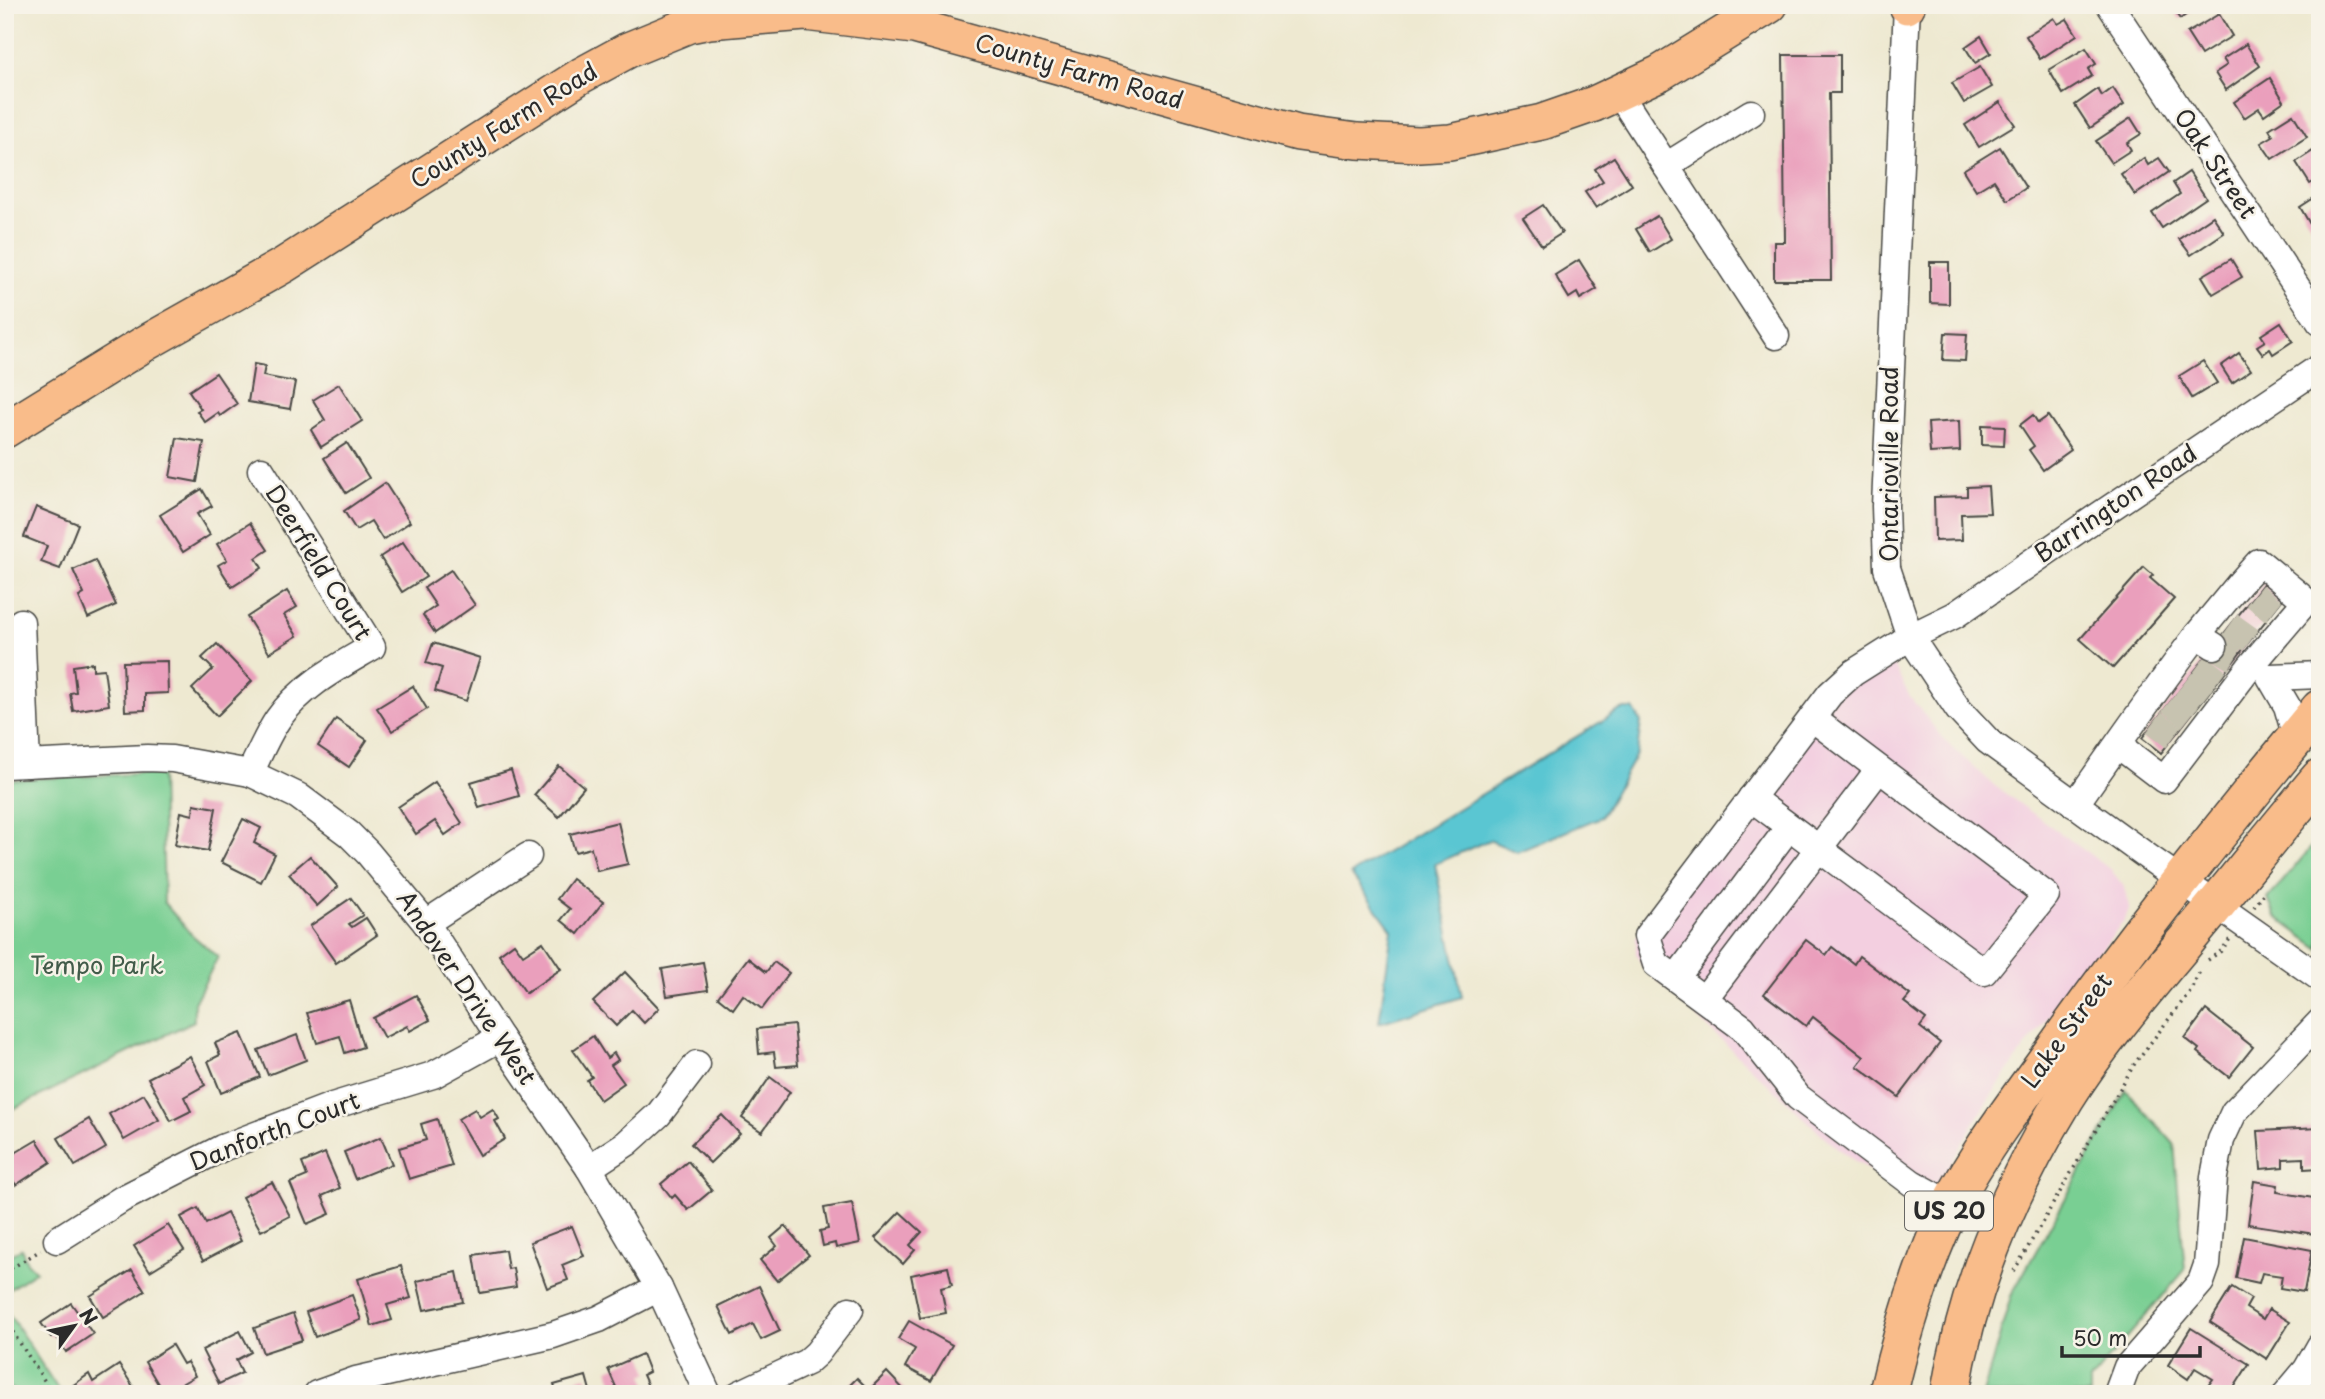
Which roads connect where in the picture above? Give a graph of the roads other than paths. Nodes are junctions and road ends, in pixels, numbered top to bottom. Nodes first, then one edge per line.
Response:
1 (1770, 5) edge
2 (2110, 5) edge
3 (1911, 8) edge
4 (1618, 92) junction
5 (1751, 113) dead end
6 (1666, 166) junction
7 (2320, 322) edge
8 (1776, 336) dead end
9 (2320, 367) edge
10 (5, 430) edge
11 (261, 470) dead end
12 (21, 622) dead end
13 (1910, 637) junction
14 (2218, 663) junction
15 (2320, 675) edge
16 (1812, 718) junction
17 (2308, 723) edge
18 (2118, 745) junction
19 (16, 764) edge
20 (1879, 769) junction
21 (250, 773) junction
22 (2320, 778) edge
23 (1751, 799) junction
24 (2075, 805) junction
25 (1789, 827) junction
26 (1819, 849) junction
27 (528, 856) dead end
28 (2179, 880) junction
29 (2216, 905) junction
30 (426, 923) junction
31 (1676, 978) junction
32 (2320, 978) edge
33 (1705, 998) junction
34 (2320, 1022) edge
35 (500, 1038) junction
36 (697, 1064) dead end
37 (589, 1168) junction
38 (1952, 1205) junction
39 (57, 1240) road end
40 (659, 1288) junction
41 (850, 1310) dead end
42 (2320, 1346) edge
43 (317, 1394) edge
44 (708, 1394) edge
45 (739, 1394) edge
46 (1888, 1394) edge
47 (1950, 1394) edge
48 (2117, 1394) edge
49 (2286, 1394) edge

1 - 4 main road, County Farm Road
2 - 7 street, Oak Street
3 - 13 street, Ontarioville Road
4 - 6 street
4 - 10 main road, County Farm Road
5 - 6 street
6 - 8 street
9 - 13 street, Barrington Road
11 - 21 street, Deerfield Court
12 - 19 street
13 - 16 street, Barrington Road
13 - 24 street, Ontarioville Road
14 - 15 street
14 - 17 street
14 - 18 street
14 - 18 street
16 - 20 street
16 - 23 street, Barrington Road
17 - 28 highway, Lake Street / US 20
18 - 24 street
19 - 21 street, Andover Drive West
20 - 26 street
20 - 26 street
21 - 30 street, Andover Drive West
22 - 29 highway, Lake Street / US 20
23 - 25 street
23 - 31 street, Barrington Road
24 - 28 street, Ontarioville Road
25 - 26 street
25 - 31 street
26 - 33 street
27 - 30 street
28 - 29 street, Ontarioville Road
28 - 38 highway, Lake Street / US 20
29 - 32 street, Ontarioville Road
29 - 47 highway, Lake Street / US 20
30 - 35 street, Andover Drive West
31 - 33 street
33 - 38 street
34 - 48 street
35 - 37 street, Andover Drive West
35 - 39 street, Danforth Court
36 - 37 street
37 - 40 street, Andover Drive West
38 - 46 highway, Lake Street / US 20
40 - 43 street
40 - 44 street, Andover Drive West
41 - 45 street
42 - 49 street

